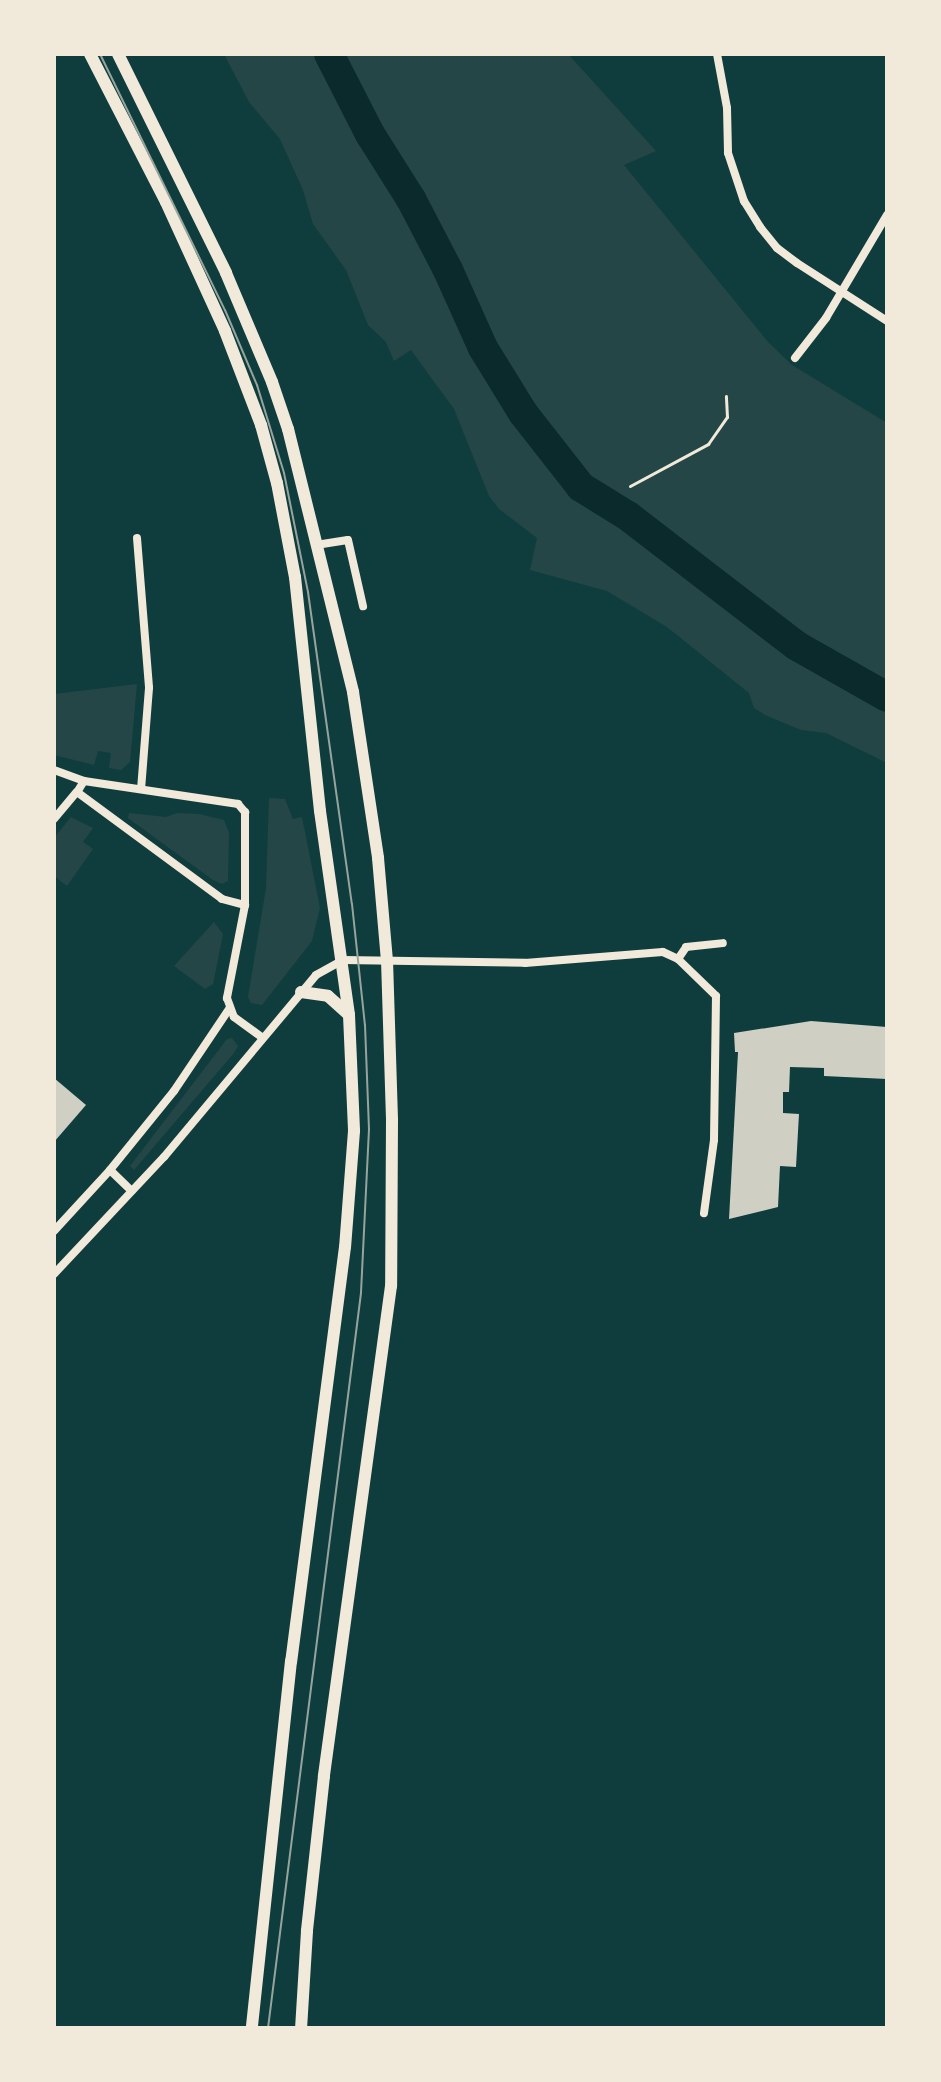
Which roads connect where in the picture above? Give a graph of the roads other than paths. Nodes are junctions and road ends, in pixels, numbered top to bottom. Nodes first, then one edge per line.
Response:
1 (90, 54) edge
2 (118, 54) edge
3 (717, 54) edge
4 (887, 215) edge
5 (842, 292) junction
6 (887, 321) edge
7 (795, 358) dead end
8 (137, 538) dead end
9 (316, 545) junction
10 (363, 606) dead end
11 (54, 770) edge
12 (84, 781) junction
13 (141, 789) junction
14 (77, 792) junction
15 (54, 819) edge
16 (245, 905) junction
17 (723, 943) dead end
18 (678, 959) junction
19 (343, 960) junction
20 (387, 960) junction
21 (301, 992) junction
22 (229, 1009) junction
23 (349, 1015) junction
24 (262, 1037) junction
25 (110, 1170) junction
26 (132, 1191) junction
27 (704, 1213) dead end
28 (54, 1231) edge
29 (54, 1274) edge
30 (252, 2028) edge
31 (301, 2028) edge

1 - 19 main road
2 - 9 main road
3 - 5 street
4 - 5 street
5 - 6 street
5 - 7 street
8 - 13 street
9 - 10 street
9 - 20 main road
11 - 12 street
12 - 13 street
12 - 14 street
13 - 16 street
14 - 15 street
14 - 16 street
16 - 22 street
17 - 18 street
18 - 20 street
18 - 27 street
19 - 20 street
19 - 21 street
19 - 23 main road
20 - 31 main road
21 - 23 main road
21 - 24 street
22 - 24 street
22 - 25 street
23 - 30 main road
24 - 26 street
25 - 26 street
25 - 28 street
26 - 29 street

